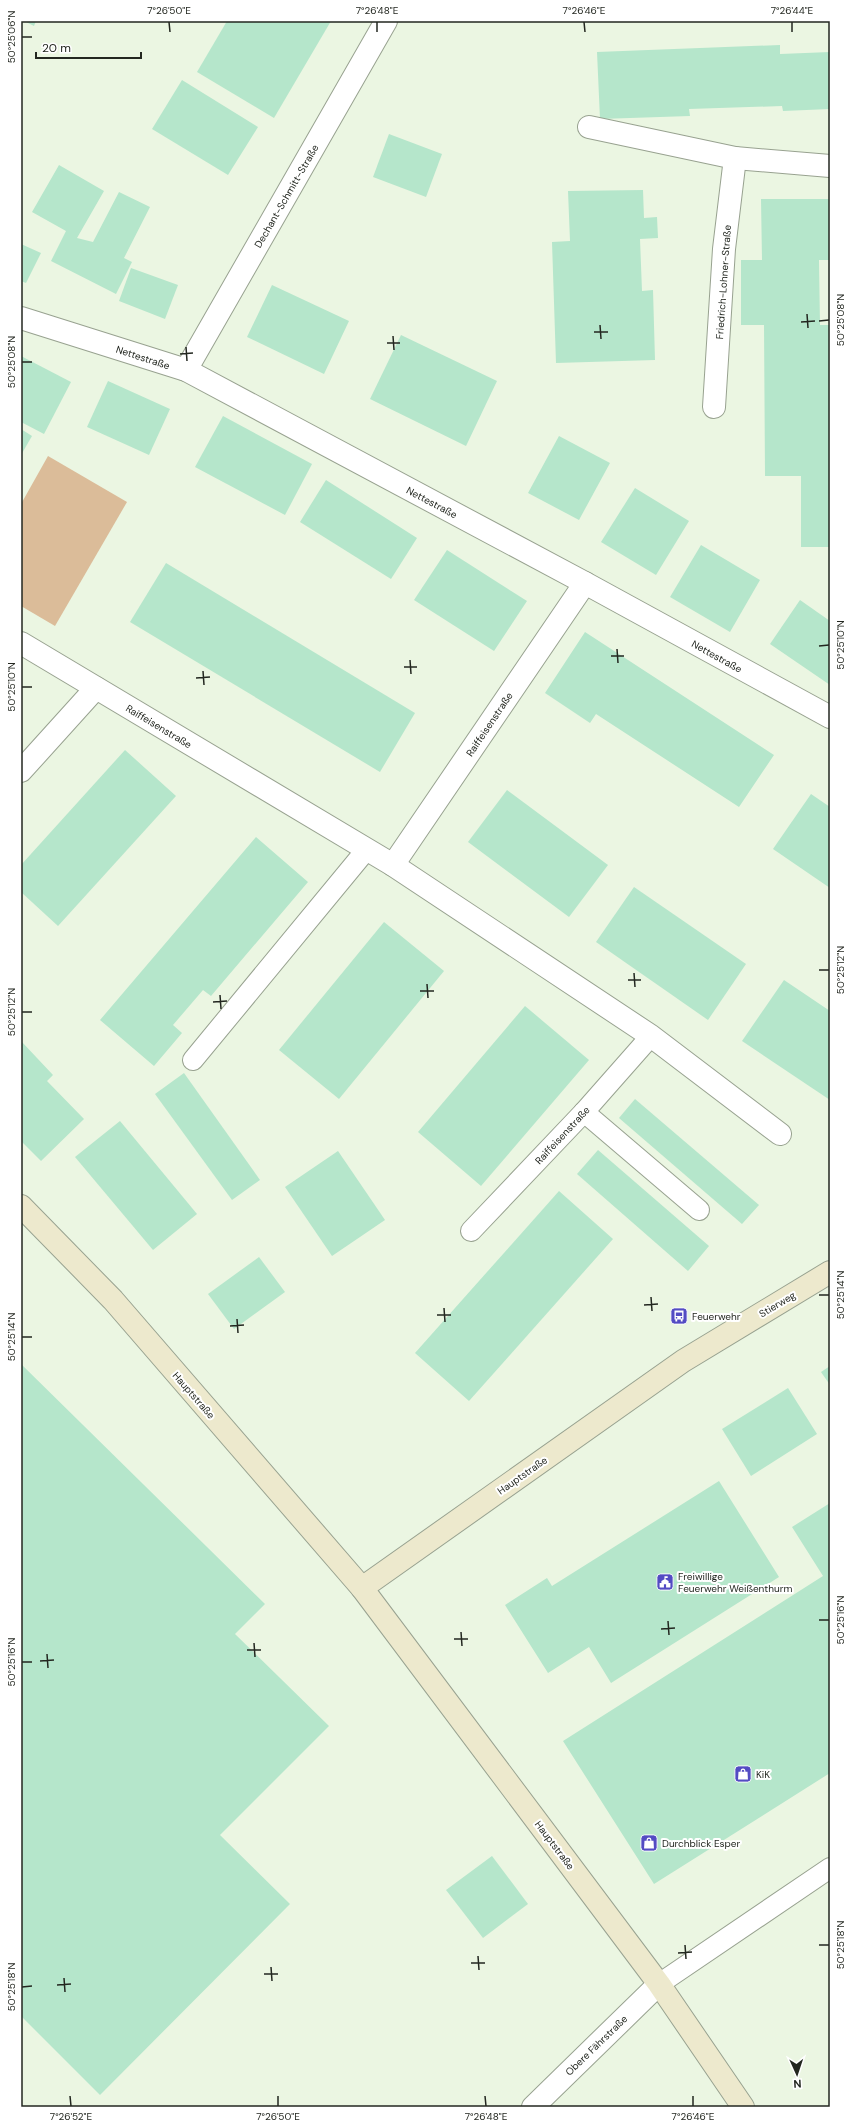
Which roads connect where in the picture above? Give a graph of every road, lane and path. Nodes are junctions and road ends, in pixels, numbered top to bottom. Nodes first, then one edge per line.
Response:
1 (386, 21) edge
2 (589, 128) dead end
3 (735, 158) junction
4 (830, 166) edge
5 (21, 318) edge
6 (186, 370) junction
7 (714, 407) dead end
8 (585, 583) junction
9 (21, 643) edge
10 (96, 688) junction
11 (830, 717) edge
12 (21, 771) edge
13 (367, 849) junction
14 (394, 865) junction
15 (651, 1036) junction
16 (193, 1060) dead end
17 (584, 1112) junction
18 (780, 1134) dead end
19 (21, 1206) edge
20 (699, 1210) dead end
21 (471, 1231) dead end
22 (830, 1272) edge
23 (682, 1361) joint
24 (362, 1588) junction
25 (830, 1868) edge
26 (659, 1984) junction
27 (533, 2107) edge
28 (743, 2107) edge

1 - 6 street, Dechant-Schmitt-Straße
2 - 3 street
3 - 4 street
3 - 7 street, Friedrich-Lohner-Straße
5 - 6 street, Nettestraße
6 - 8 street, Nettestraße
8 - 11 street, Nettestraße
8 - 14 street, Raiffeisenstraße
9 - 10 street, Raiffeisenstraße
10 - 12 street
10 - 13 street, Raiffeisenstraße
13 - 14 street, Raiffeisenstraße
13 - 16 lane
14 - 15 street, Raiffeisenstraße
15 - 17 lane, Raiffeisenstraße
15 - 18 street, Raiffeisenstraße
17 - 20 lane
17 - 21 lane, Raiffeisenstraße
19 - 24 main road, Hauptstraße
22 - 23 main road, Stierweg
23 - 24 main road, Hauptstraße
24 - 26 main road, Hauptstraße
25 - 26 lane
26 - 27 street, Obere Fährstraße
26 - 28 main road, Hauptstraße

